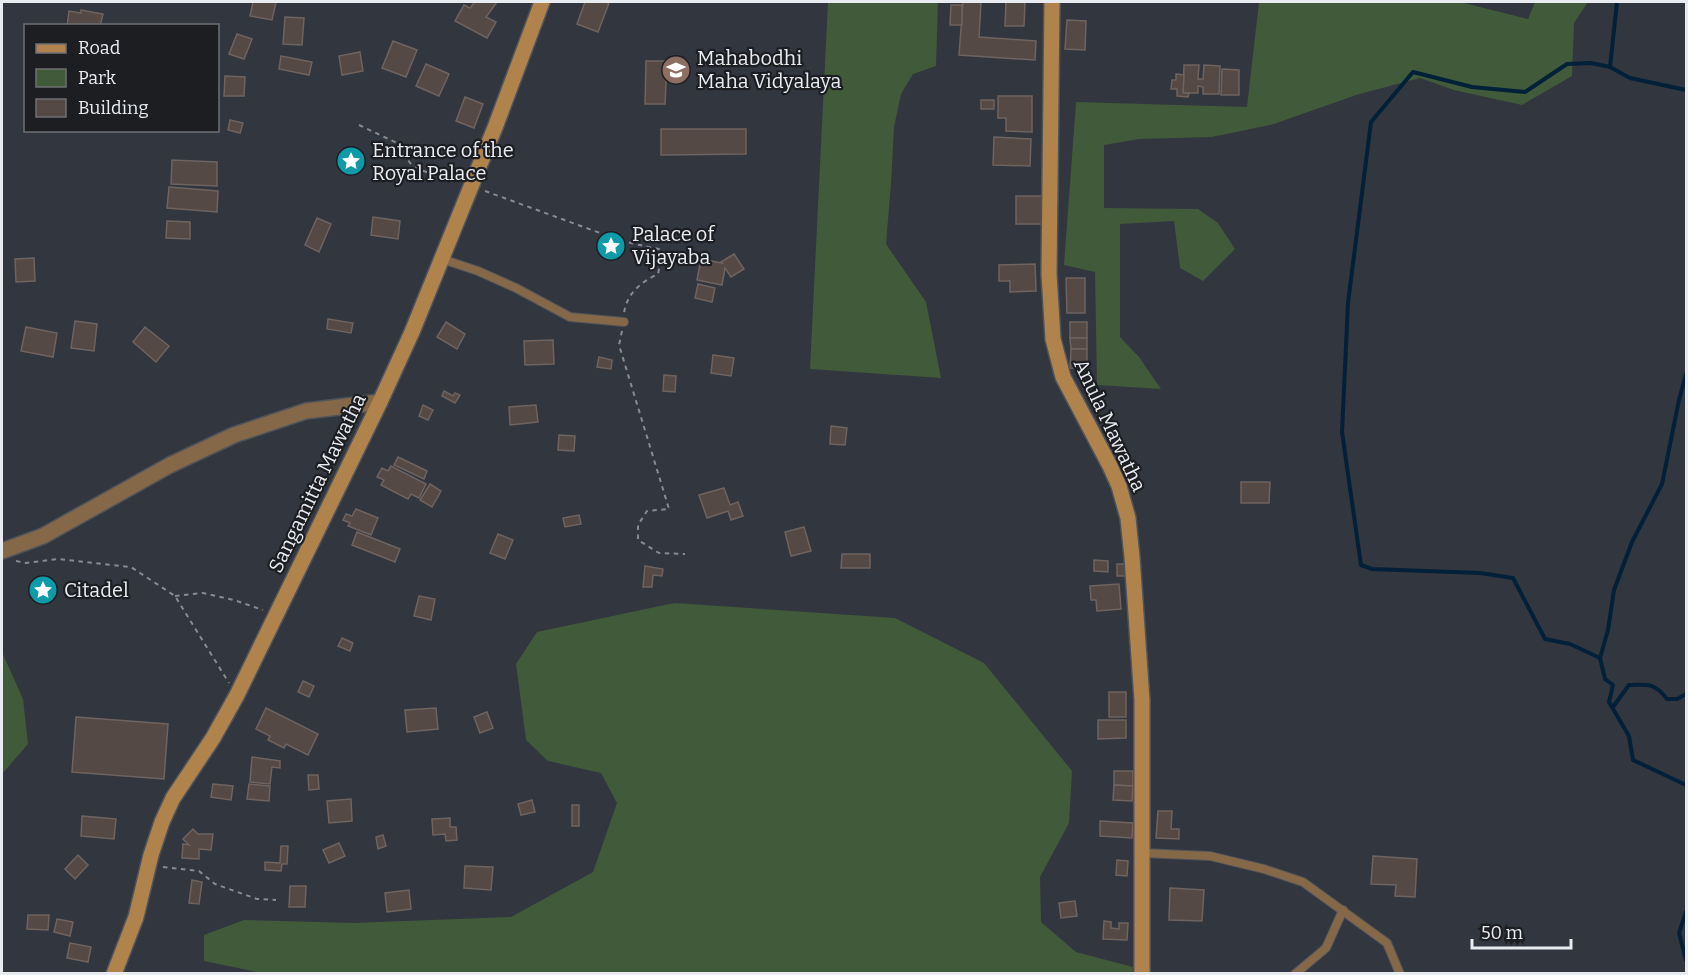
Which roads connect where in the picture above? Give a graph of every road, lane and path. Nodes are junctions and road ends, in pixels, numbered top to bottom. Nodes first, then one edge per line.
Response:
1 (542, 2) edge
2 (1052, 2) edge
3 (359, 125) dead end
4 (472, 186) junction
5 (442, 259) junction
6 (624, 322) junction
7 (380, 402) junction
8 (685, 554) dead end
9 (5, 556) edge
10 (175, 596) junction
11 (276, 614) junction
12 (237, 695) junction
13 (1142, 854) junction
14 (148, 866) junction
15 (276, 900) dead end
16 (1343, 910) junction
17 (114, 974) edge
18 (1142, 974) edge
19 (1295, 974) edge
20 (1400, 974) edge

1 - 4 main road, Sangamitta Mawatha
2 - 13 main road, Anula Mawatha
3 - 4 path
4 - 5 main road, Sangamitta Mawatha
4 - 6 path
5 - 6 lane
5 - 7 main road, Sangamitta Mawatha
6 - 8 path
7 - 9 street
7 - 11 main road, Sangamitta Mawatha
9 - 10 path
10 - 11 path
10 - 12 path
11 - 12 main road, Sangamitta Mawatha
12 - 14 main road, Sangamitta Mawatha
13 - 16 lane
13 - 18 main road, Anula Mawatha
14 - 15 path
14 - 17 main road, Sangamitta Mawatha
16 - 19 lane
16 - 20 lane

